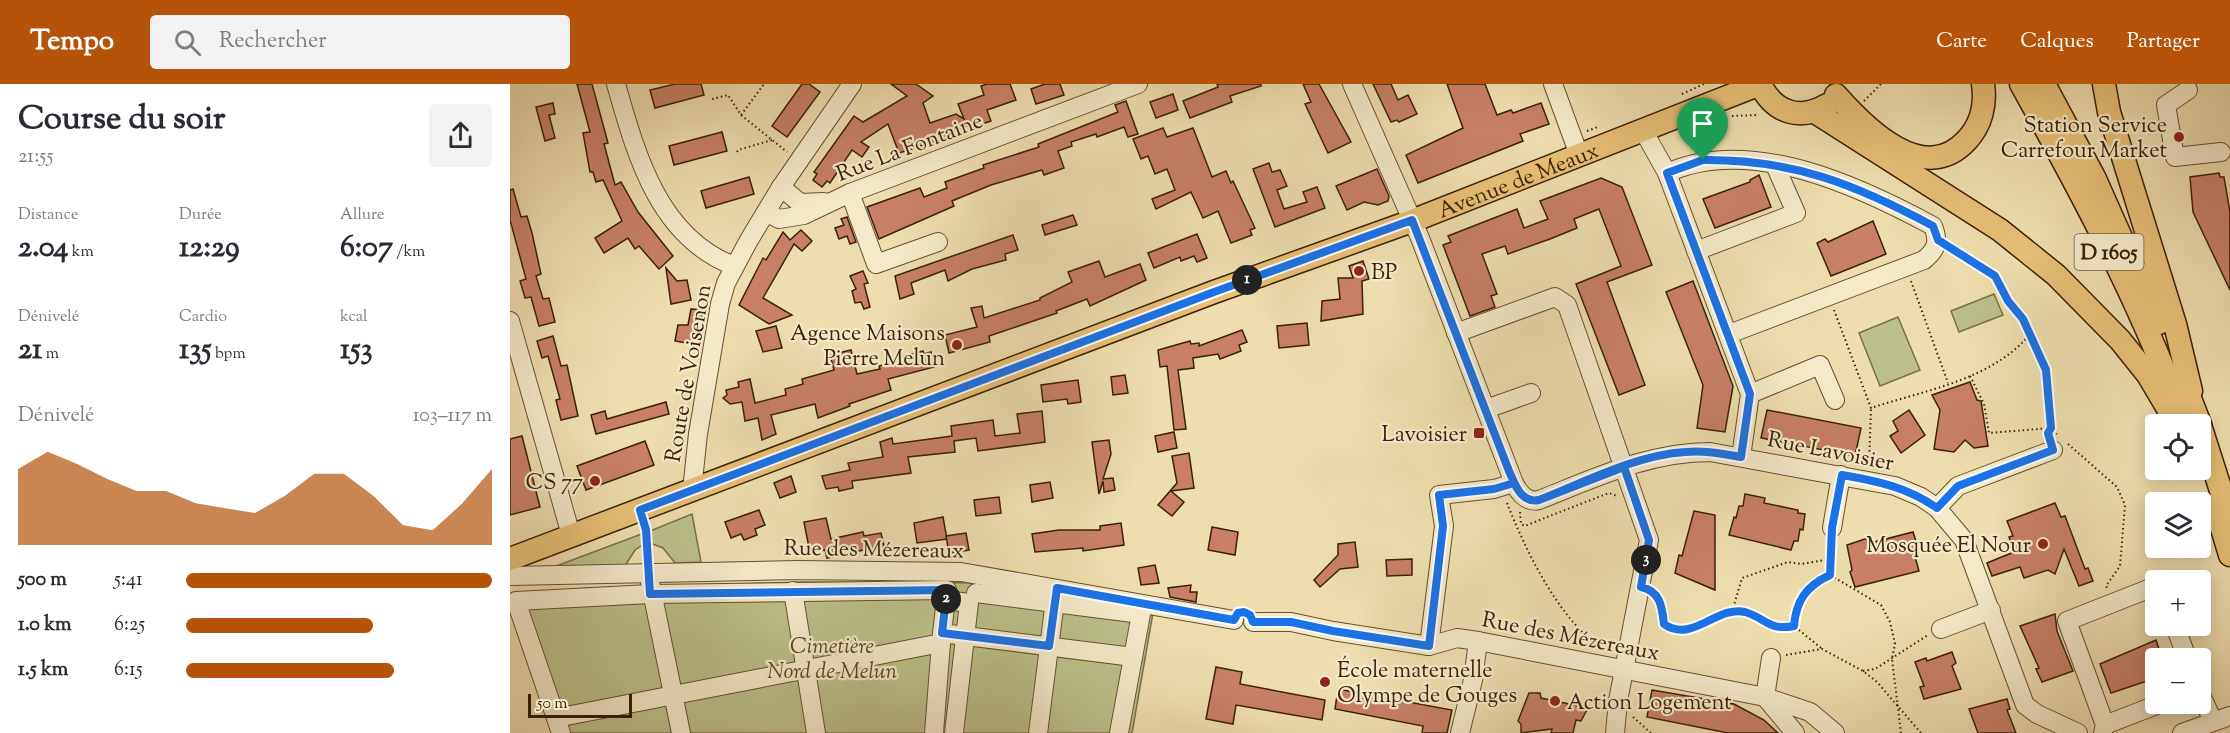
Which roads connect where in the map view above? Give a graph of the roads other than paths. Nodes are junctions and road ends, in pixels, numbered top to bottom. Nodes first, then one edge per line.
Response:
1 (616, 84) edge
2 (852, 84) edge
3 (1138, 84) edge
4 (1352, 84) edge
5 (1553, 84) edge
6 (1760, 84) edge
7 (1983, 84) edge
8 (2021, 84) edge
9 (2044, 84) edge
10 (2104, 84) edge
11 (2116, 84) edge
12 (1839, 90) edge
13 (2188, 90) dead end
14 (1815, 112) junction
15 (1646, 129) junction
16 (2117, 131) junction
17 (2221, 152) dead end
18 (1579, 155) junction
19 (1775, 165) junction
20 (1667, 173) junction
21 (781, 187) junction
22 (850, 193) junction
23 (832, 201) junction
24 (766, 212) junction
25 (1412, 220) junction
26 (938, 242) dead end
27 (1696, 251) junction
28 (734, 266) junction
29 (510, 321) edge
30 (1456, 333) junction
31 (1729, 334) junction
32 (1531, 393) dead end
33 (1750, 394) junction
34 (1835, 400) dead end
35 (1486, 409) junction
36 (2171, 414) edge
37 (2192, 414) edge
38 (2193, 414) edge
39 (2194, 414) edge
40 (2060, 443) road end
41 (1741, 457) junction
42 (2211, 465) edge
43 (1624, 467) junction
44 (1842, 475) junction
45 (1508, 485) junction
46 (692, 490) junction
47 (2211, 493) edge
48 (1937, 508) junction
49 (2230, 519) edge
50 (1832, 528) road end
51 (571, 535) junction
52 (2230, 555) edge
53 (510, 559) edge
54 (649, 574) junction
55 (510, 576) edge
56 (2145, 590) edge
57 (793, 591) junction
58 (976, 593) dead end
59 (650, 594) junction
60 (1055, 596) junction
61 (946, 600) junction
62 (1991, 610) junction
63 (1941, 628) road end
64 (965, 636) junction
65 (941, 638) junction
66 (1478, 641) junction
67 (1049, 646) junction
68 (1429, 646) junction
69 (1133, 657) junction
70 (1771, 658) road end
71 (806, 669) junction
72 (1625, 671) junction
73 (674, 695) junction
74 (1765, 697) junction
75 (2211, 706) edge
76 (2145, 710) edge
77 (2222, 719) edge
78 (558, 726) edge
79 (2104, 729) edge
80 (681, 733) edge
81 (816, 733) edge
82 (934, 733) edge
83 (954, 733) edge
84 (1038, 733) edge
85 (1119, 733) edge
86 (1460, 733) edge
87 (1615, 733) edge
88 (1795, 733) edge
89 (1835, 733) edge
90 (2078, 733) edge
91 (2182, 733) edge

1 - 28 street
2 - 21 street, Route de Voisenon
3 - 22 street, Rue La Fontaine
4 - 25 street
5 - 18 street
6 - 14 main road
6 - 15 main road, Avenue de Meaux
7 - 12 main road
8 - 37 main road, D 1605
9 - 38 main road, D 1605
10 - 16 main road
11 - 16 main road
12 - 14 main road
13 - 17 street
14 - 36 main road
15 - 18 main road, Avenue de Meaux
15 - 20 street
16 - 39 main road
18 - 25 main road, Avenue de Meaux
19 - 20 street
19 - 27 street
19 - 31 street
20 - 27 street
21 - 23 street, Rue La Fontaine
21 - 24 street, Route de Voisenon
22 - 23 street, Rue La Fontaine
22 - 26 street
23 - 24 street, Rue La Fontaine
24 - 28 street, Route de Voisenon
25 - 30 street
25 - 46 main road, Avenue de Meaux
27 - 31 street
28 - 46 street, Route de Voisenon
29 - 51 street
30 - 35 street
30 - 43 street
31 - 33 street
32 - 35 street
33 - 34 street
33 - 41 street
35 - 45 street
40 - 48 street
41 - 43 street, Rue Lavoisier
41 - 44 street, Rue Lavoisier
42 - 49 main road
43 - 45 street, Rue Lavoisier
43 - 72 street
44 - 48 street, Rue Lavoisier
44 - 50 street
45 - 68 street
46 - 51 main road, Avenue de Meaux
47 - 52 main road
48 - 62 street, Rue Lavoisier
51 - 53 main road, Avenue de Meaux
54 - 55 street, Rue des Mézereaux
54 - 59 street
54 - 60 street, Rue des Mézereaux
56 - 79 street
57 - 59 street
57 - 61 street
57 - 71 street
58 - 60 street
59 - 73 street
59 - 78 street
60 - 67 street
60 - 68 street, Rue des Mézereaux
60 - 69 street
61 - 64 street
61 - 65 street
62 - 63 street
62 - 90 street, Rue Lavoisier
64 - 65 street
64 - 67 street
64 - 83 street
65 - 71 street
65 - 82 street
66 - 68 street, Rue des Mézereaux
66 - 72 street, Rue des Mézereaux
66 - 86 street
67 - 69 street
67 - 84 street
69 - 85 street
70 - 74 street
71 - 73 street
71 - 81 street
72 - 74 street, Rue des Mézereaux
72 - 87 street
73 - 78 street
73 - 80 street
74 - 88 street
74 - 89 street, Rue des Mézereaux
75 - 77 street
76 - 79 street
77 - 91 street

